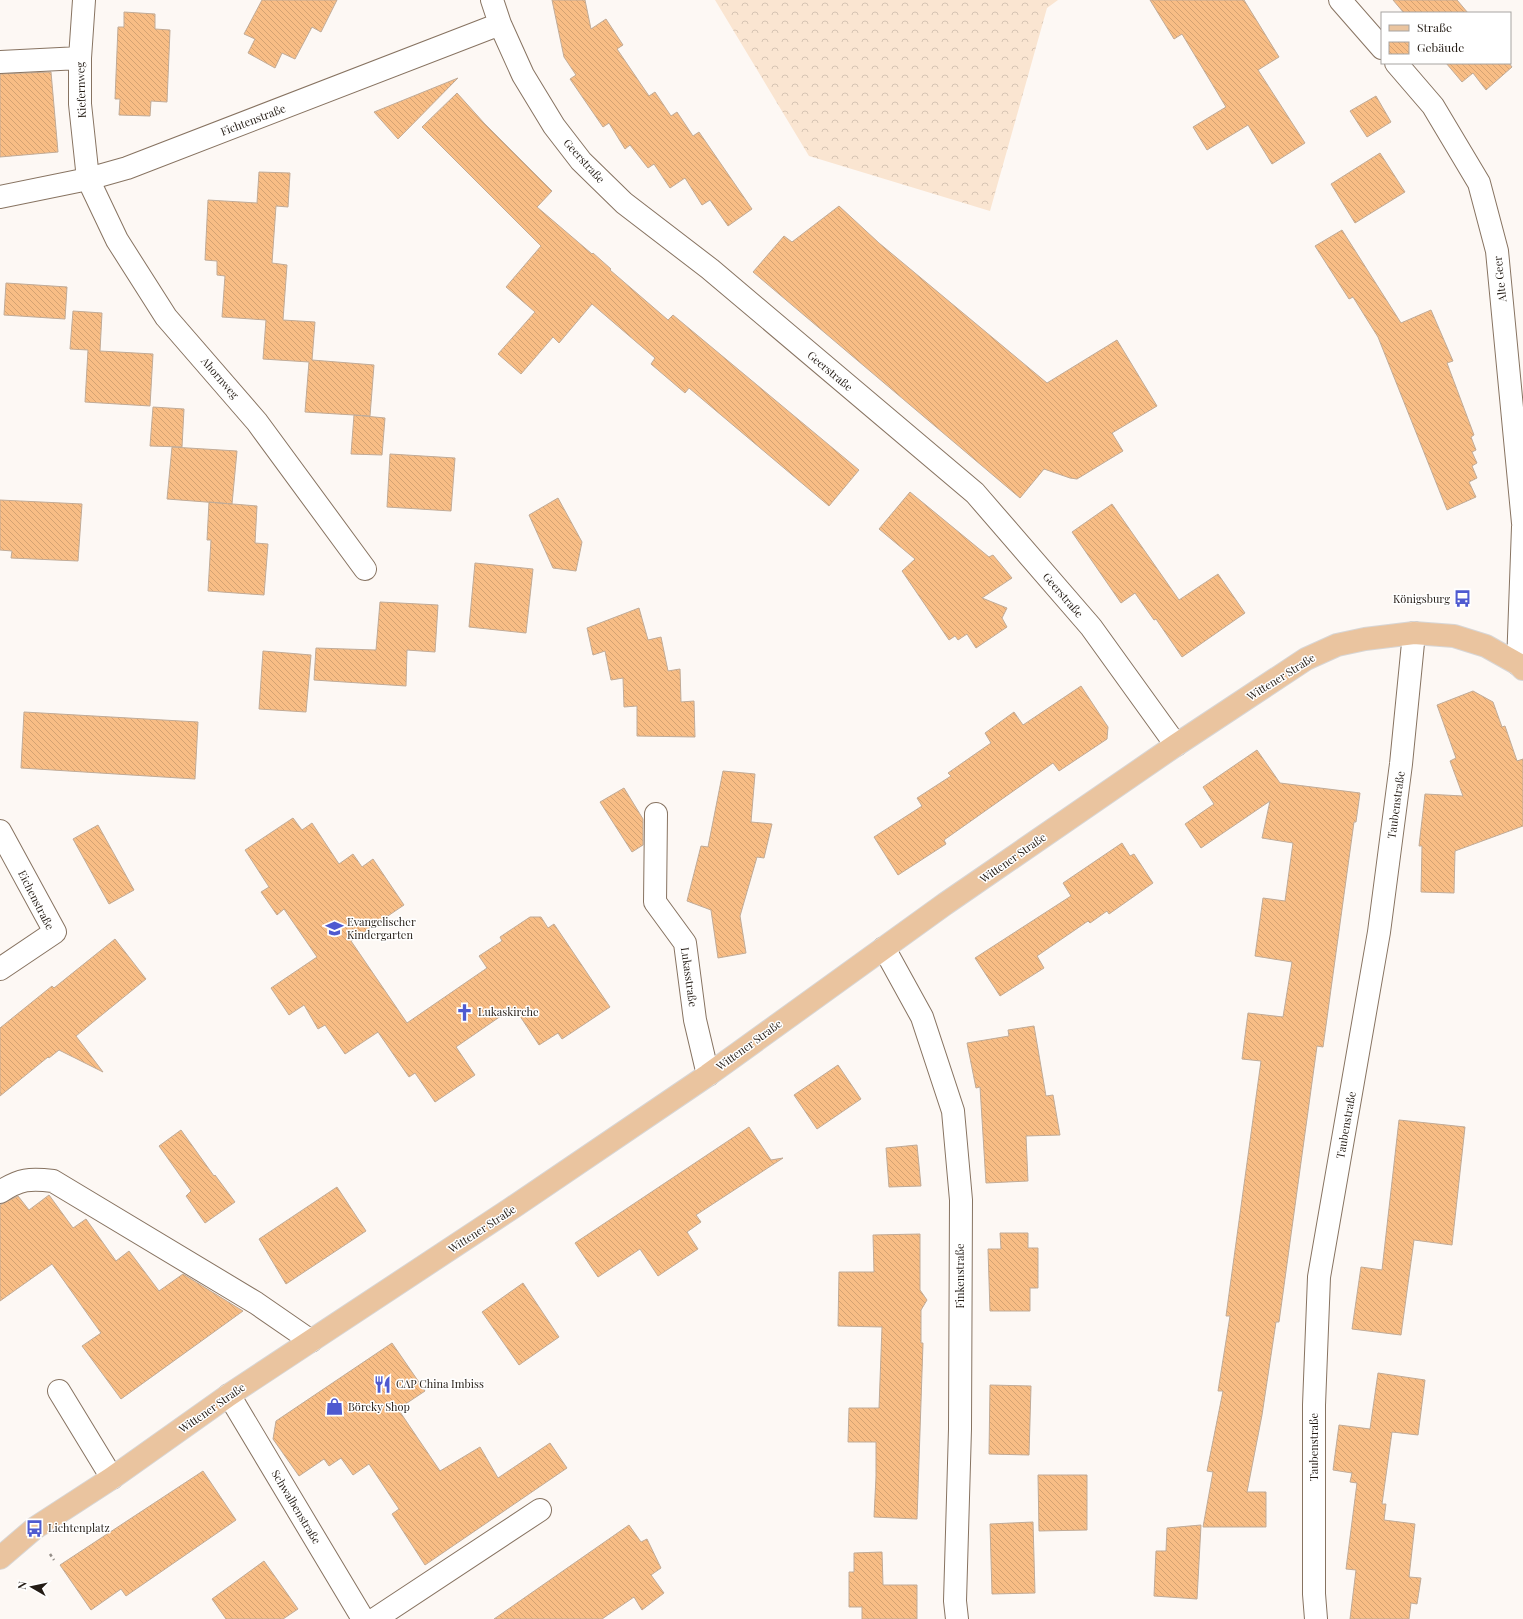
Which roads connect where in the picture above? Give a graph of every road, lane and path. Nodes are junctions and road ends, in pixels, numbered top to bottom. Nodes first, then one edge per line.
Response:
1 (84, 0) edge
2 (492, 0) edge
3 (1340, 0) edge
4 (500, 24) junction
5 (1381, 47) edge
6 (80, 58) junction
7 (0, 62) edge
8 (1397, 64) edge
9 (88, 179) junction
10 (0, 197) edge
11 (1518, 420) edge
12 (1523, 523) edge
13 (1523, 528) edge
14 (365, 569) dead end
15 (1414, 634) junction
16 (1520, 666) edge
17 (1176, 745) junction
18 (656, 814) dead end
19 (0, 832) edge
20 (884, 948) junction
21 (0, 969) edge
22 (708, 1075) junction
23 (0, 1192) edge
24 (311, 1341) junction
25 (59, 1391) dead end
26 (229, 1395) junction
27 (112, 1478) junction
28 (540, 1510) dead end
29 (0, 1558) edge
30 (363, 1619) edge
31 (375, 1619) edge
32 (957, 1619) edge
33 (1316, 1619) edge

1 - 6 street, Kiefernweg
2 - 4 street, Geerstraße
3 - 5 street
4 - 9 street, Fichtenstraße
4 - 17 street, Geerstraße
6 - 7 street
6 - 9 street, Kiefernweg
8 - 11 street, Alte Geer
9 - 10 street, Fichtenstraße
9 - 14 street, Ahornweg
11 - 12 street, Alte Geer
13 - 16 street
15 - 16 main road, Wittener Straße
15 - 17 main road, Wittener Straße
15 - 33 street, Taubenstraße
17 - 20 main road, Wittener Straße
18 - 22 street, Lukasstraße
19 - 21 street, Eichenstraße
20 - 22 main road, Wittener Straße
20 - 32 street, Finkenstraße
22 - 24 main road, Wittener Straße
23 - 24 street
24 - 26 main road, Wittener Straße
25 - 27 street
26 - 27 main road, Wittener Straße
26 - 30 street, Schwalbenstraße
27 - 29 main road, Wittener Straße
28 - 31 street

